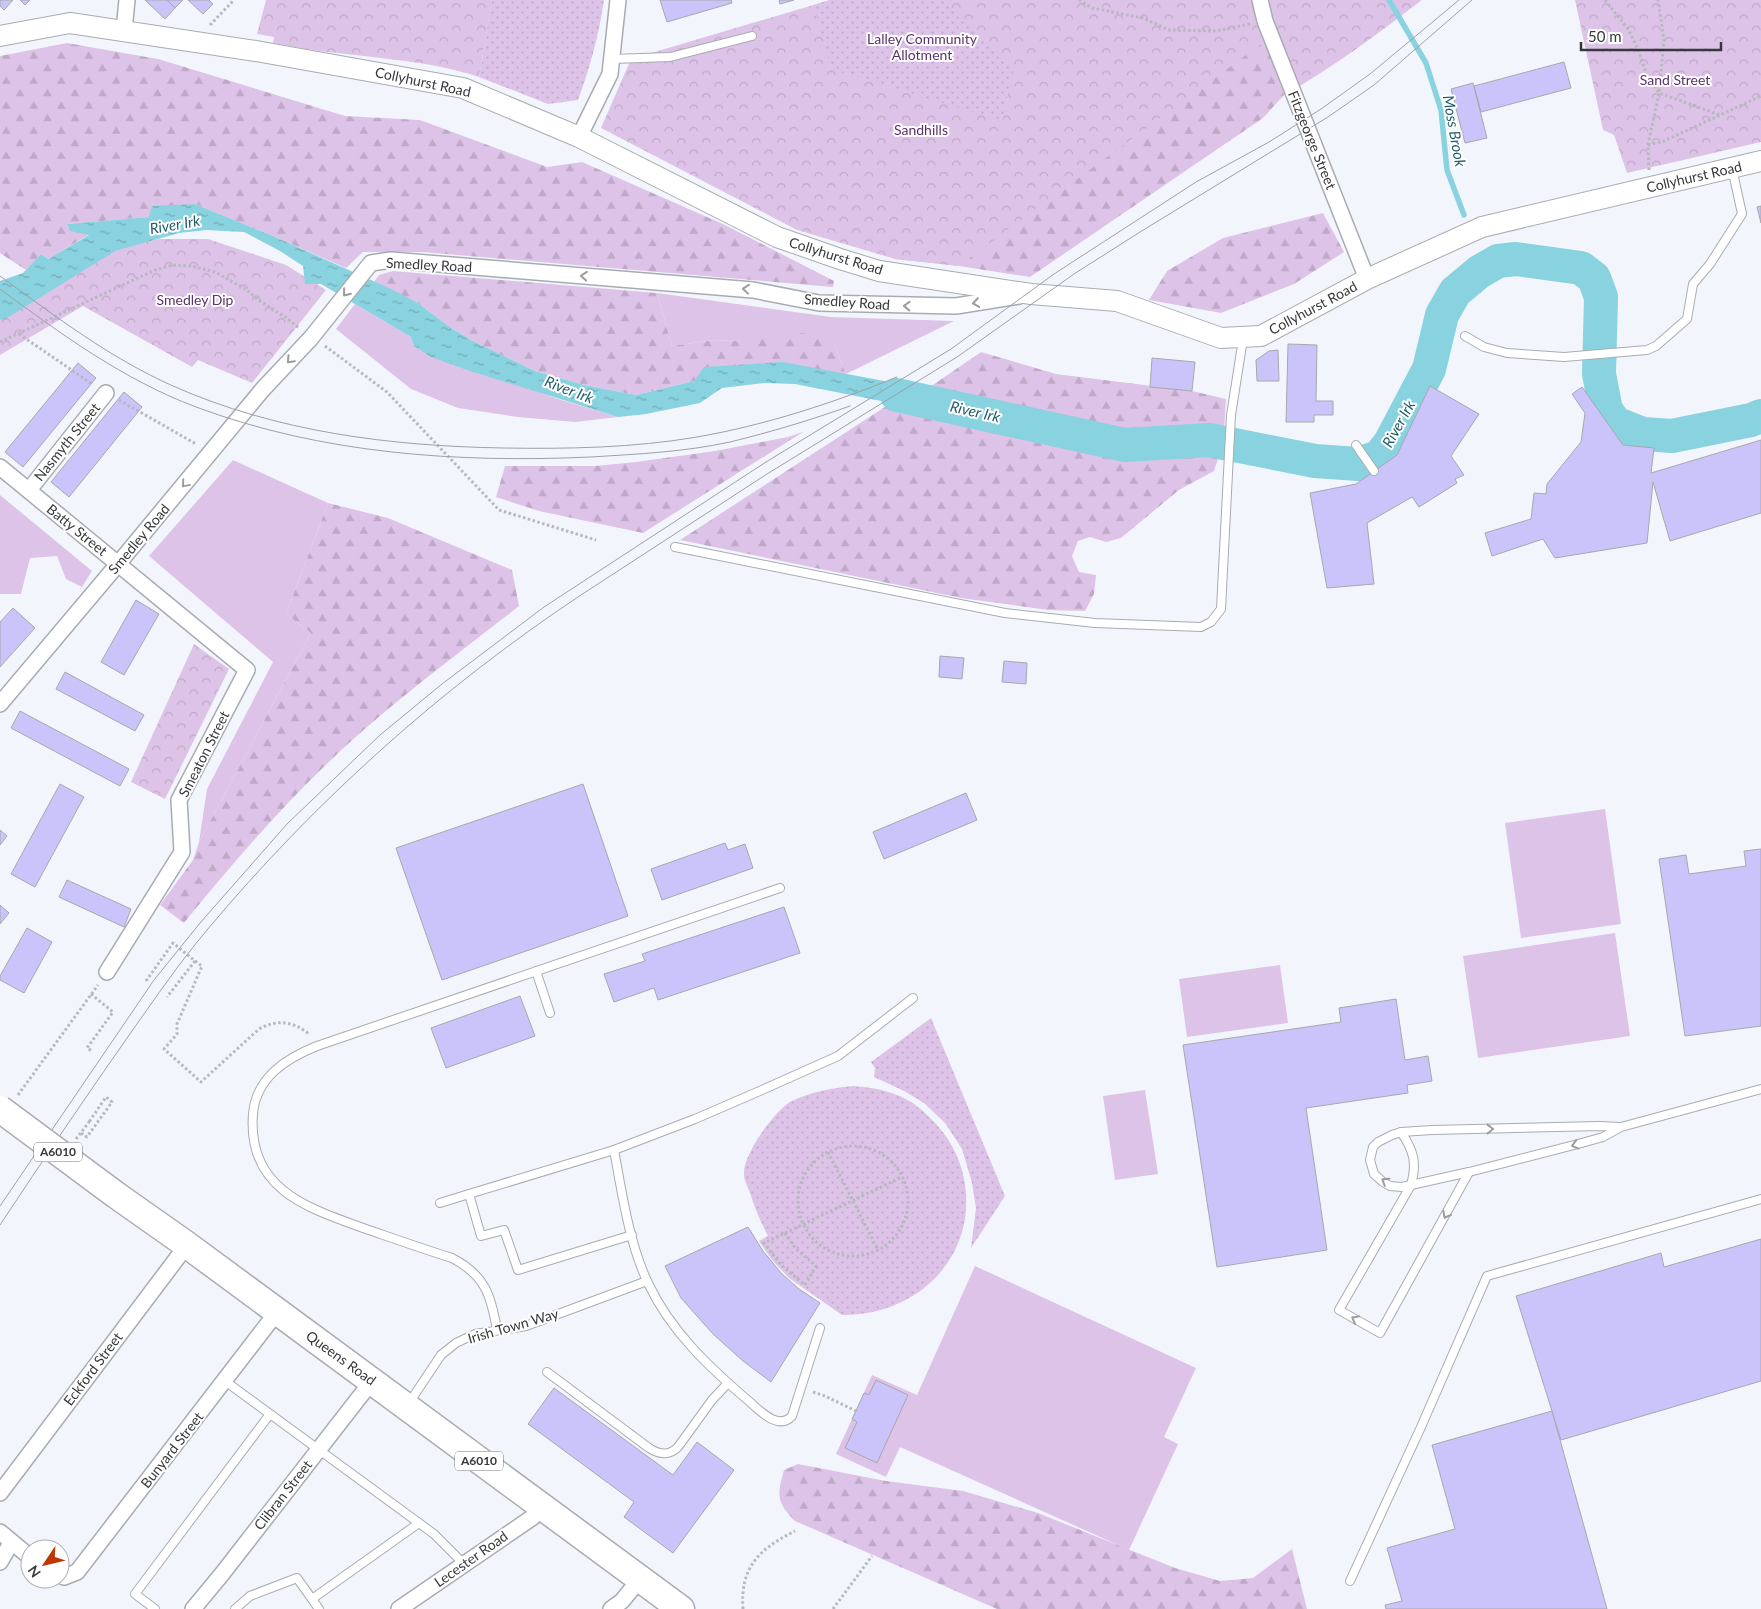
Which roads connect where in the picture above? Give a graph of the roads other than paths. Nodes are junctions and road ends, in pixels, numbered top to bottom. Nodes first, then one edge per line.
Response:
1 (126, 0) edge
2 (618, 0) edge
3 (1260, 0) edge
4 (124, 30) junction
5 (0, 36) edge
6 (752, 36) dead end
7 (612, 59) junction
8 (579, 137) junction
9 (1761, 161) edge
10 (1732, 168) junction
11 (1367, 279) junction
12 (1031, 294) junction
13 (1465, 336) dead end
14 (1244, 337) junction
15 (106, 393) road end
16 (1356, 444) dead end
17 (0, 467) edge
18 (1374, 471) dead end
19 (28, 490) junction
20 (675, 547) dead end
21 (118, 564) junction
22 (247, 670) joint
23 (0, 704) edge
24 (780, 888) dead end
25 (536, 971) junction
26 (107, 972) road end
27 (913, 998) dead end
28 (550, 1013) dead end
29 (1761, 1088) edge
30 (3, 1111) edge
31 (1621, 1127) junction
32 (1401, 1132) junction
33 (614, 1150) junction
34 (1469, 1172) junction
35 (1411, 1185) junction
36 (469, 1194) junction
37 (1761, 1199) edge
38 (440, 1203) dead end
39 (632, 1236) junction
40 (187, 1245) junction
41 (647, 1282) junction
42 (277, 1312) junction
43 (820, 1328) dead end
44 (498, 1330) junction
45 (547, 1372) dead end
46 (372, 1381) junction
47 (225, 1382) junction
48 (728, 1384) junction
49 (407, 1407) junction
50 (270, 1414) junction
51 (318, 1450) junction
52 (0, 1493) edge
53 (540, 1507) junction
54 (418, 1523) junction
55 (0, 1532) edge
56 (11, 1543) junction
57 (20, 1550) edge
58 (0, 1562) edge
59 (464, 1564) junction
60 (70, 1574) edge
61 (640, 1579) junction
62 (1350, 1581) dead end
63 (312, 1599) junction
64 (155, 1609) edge
65 (193, 1609) edge
66 (235, 1609) edge
67 (319, 1609) edge
68 (399, 1609) edge
69 (610, 1609) edge
70 (681, 1609) edge

1 - 4 street
2 - 7 street
3 - 11 street, Fitzgeorge Street
4 - 5 street, Collyhurst Road
4 - 8 street, Collyhurst Road
6 - 7 lane
7 - 8 street
8 - 12 street, Collyhurst Road
9 - 10 street, Collyhurst Road
10 - 11 street, Collyhurst Road
10 - 13 lane
11 - 14 street, Collyhurst Road
12 - 14 street, Collyhurst Road
12 -> 21 street, Smedley Road
14 - 20 lane
15 - 19 street, Nasmyth Street
16 - 18 lane
17 - 19 street, Batty Street
19 - 21 street, Batty Street
21 - 22 street, Batty Street
21 - 23 street, Smedley Road
22 - 26 street, Smeaton Street
24 - 25 lane
25 - 28 lane
25 - 44 lane
27 - 33 lane
29 - 31 lane
30 - 40 highway, Queens Road / A6010, bridge
32 -> 31 lane
31 -> 34 lane
32 - 35 lane
35 -> 32 lane
33 - 36 lane
33 - 39 lane
34 - 35 lane
34 -> 35 lane
36 - 38 lane
36 - 39 lane
37 - 62 lane
39 - 41 lane
40 - 42 highway, Queens Road / A6010
40 - 52 street, Eckford Street
41 - 44 lane, Irish Town Way
41 - 48 lane
42 - 46 highway, Queens Road / A6010
42 - 47 street, Bunyard Street
43 - 48 lane
44 - 49 lane, Irish Town Way
45 - 48 lane
46 - 49 highway, Queens Road / A6010
46 - 51 street, Clibran Street
47 - 50 lane
47 - 60 street, Bunyard Street
49 - 53 highway, Queens Road / A6010
50 - 51 lane
50 - 64 lane
51 - 54 lane
51 - 65 street, Clibran Street
53 - 59 street, Lecester Road
53 - 61 highway, Queens Road / A6010
54 - 59 lane
54 - 63 lane
55 - 56 street
56 - 57 street
56 - 58 street
59 - 68 street, Lecester Road
61 - 69 street
61 - 70 highway, Queens Road / A6010
63 - 66 lane
63 - 67 lane

